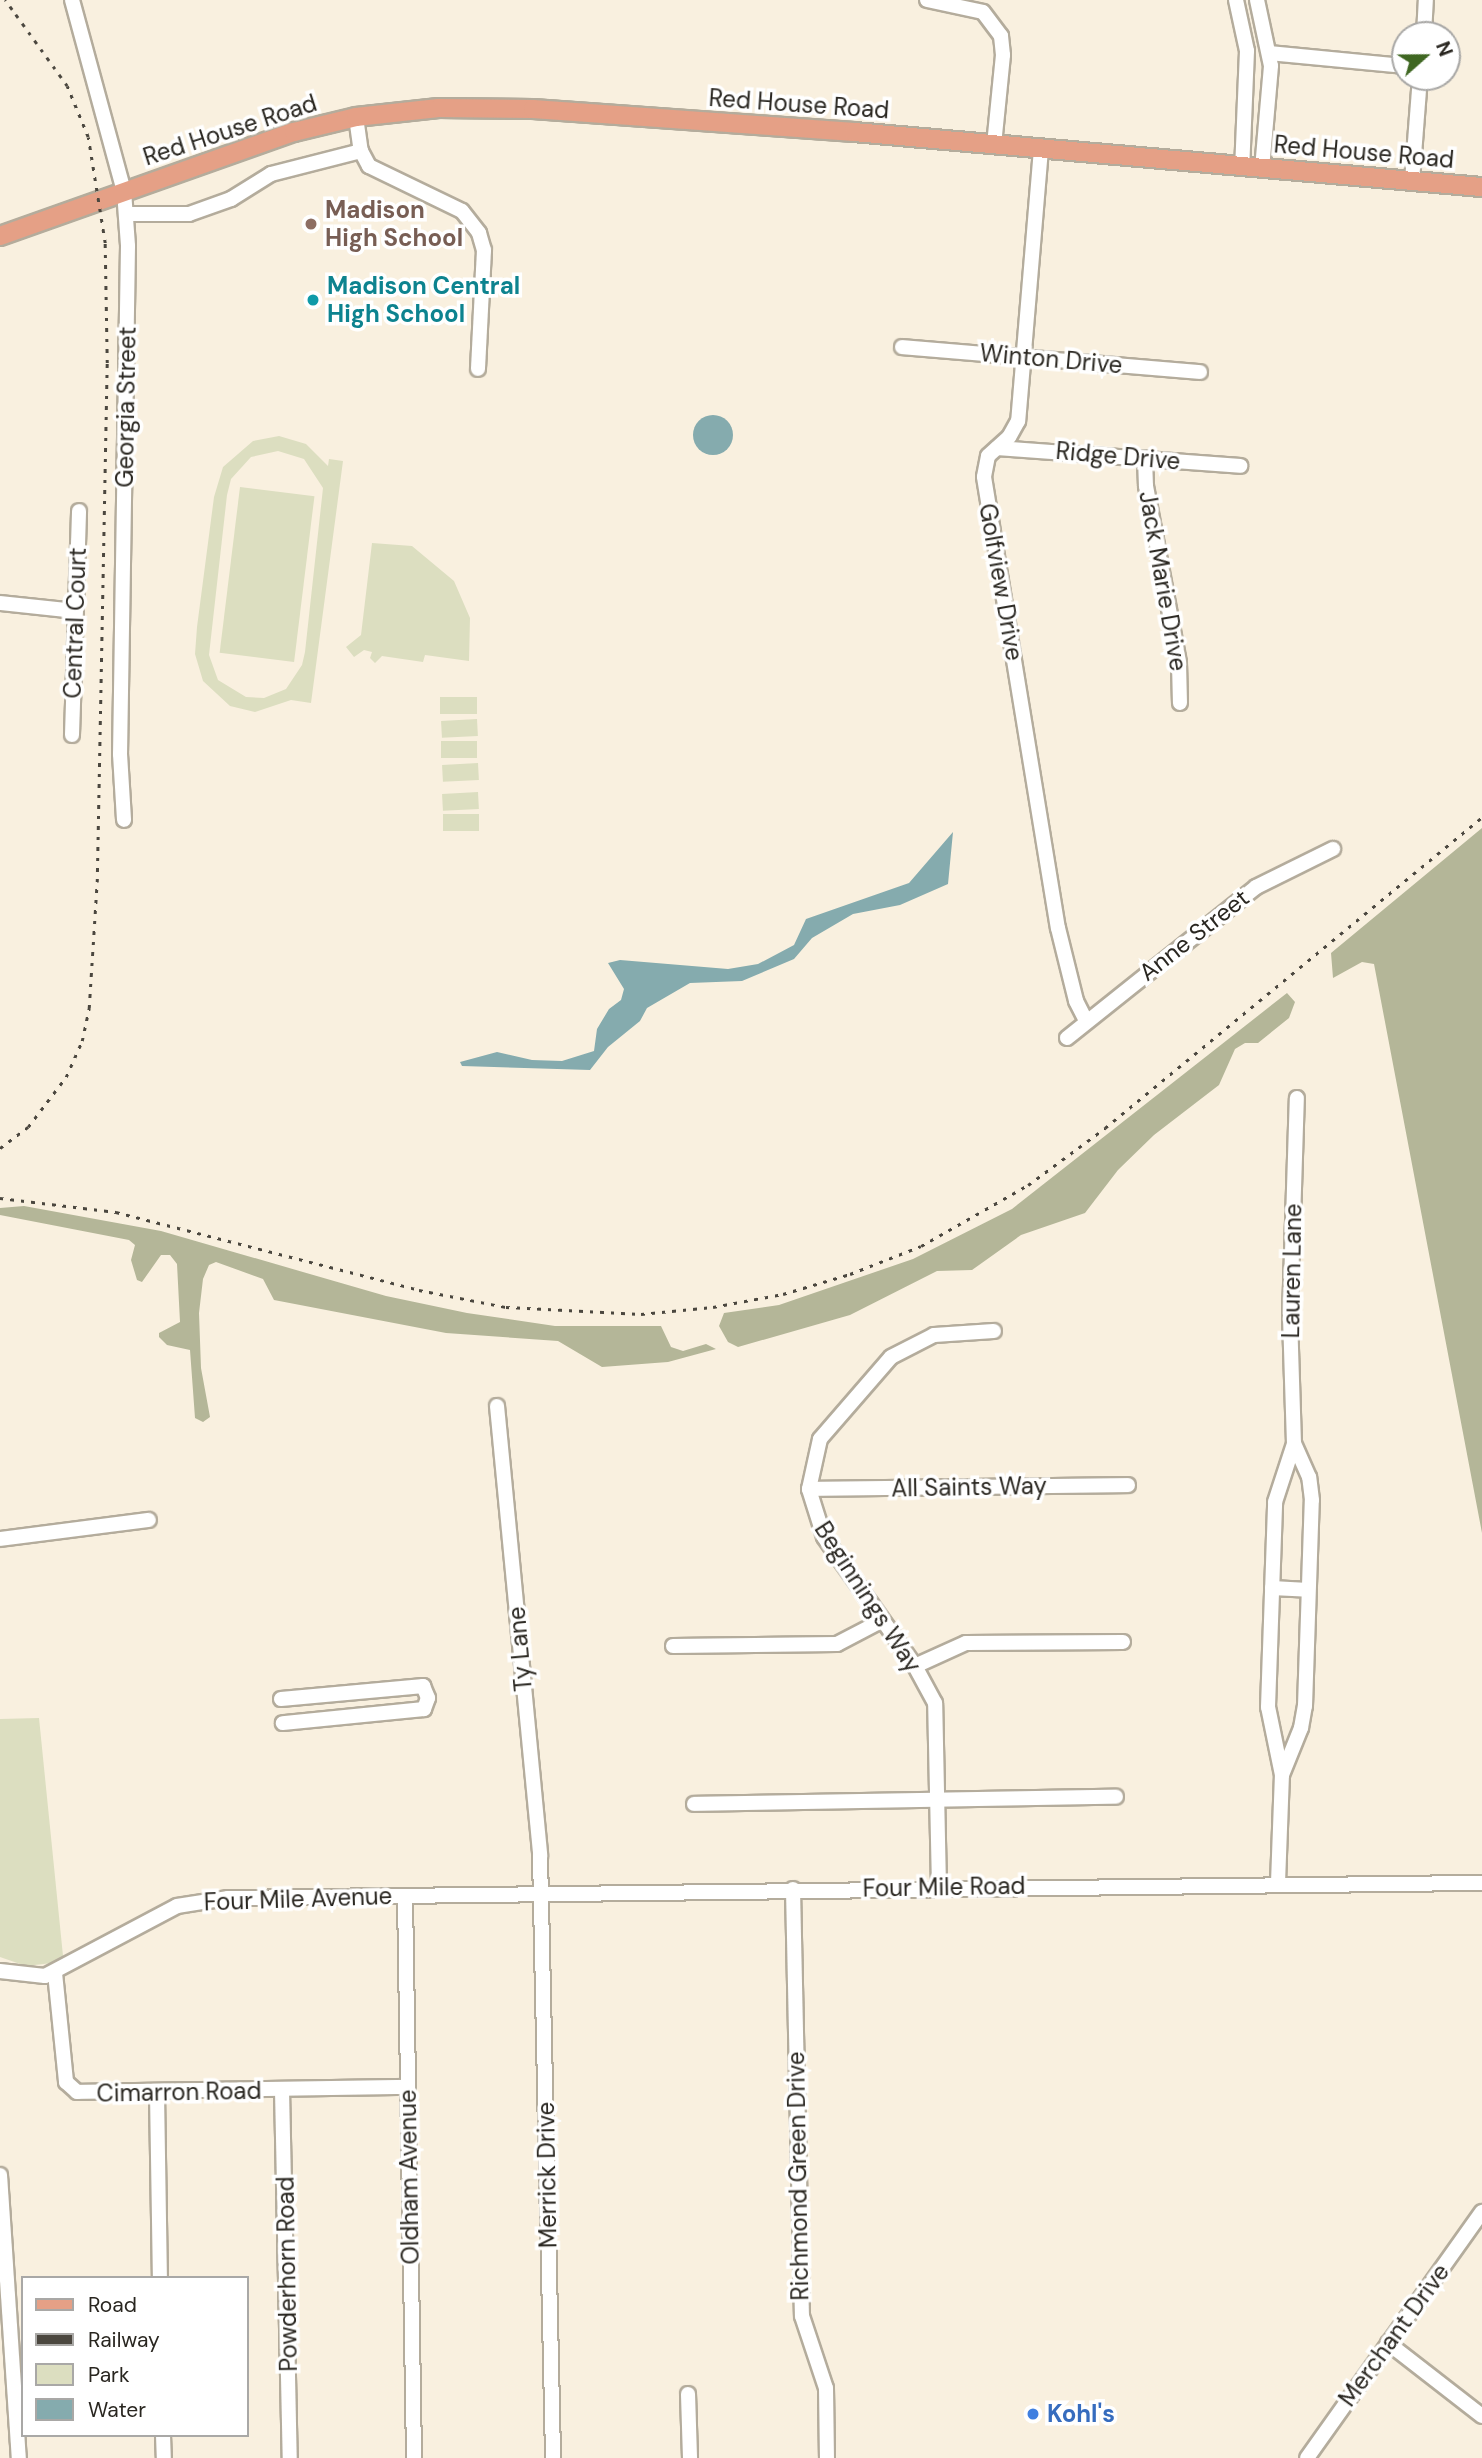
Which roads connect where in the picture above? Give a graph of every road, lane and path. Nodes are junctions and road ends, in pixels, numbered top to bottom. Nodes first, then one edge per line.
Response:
1 (72, 0) edge
2 (927, 0) edge
3 (1236, 0) edge
4 (1257, 0) edge
5 (1426, 0) edge
6 (1425, 21) edge
7 (1269, 53) junction
8 (1391, 65) edge
9 (1419, 91) edge
10 (356, 117) junction
11 (994, 145) junction
12 (1041, 149) junction
13 (361, 152) junction
14 (1242, 168) junction
15 (1262, 168) junction
16 (1412, 181) junction
17 (1482, 187) edge
18 (124, 191) junction
19 (125, 214) junction
20 (0, 236) edge
21 (902, 347) dead end
22 (1023, 356) junction
23 (478, 369) dead end
24 (1200, 372) dead end
25 (997, 447) junction
26 (1145, 458) junction
27 (1240, 466) dead end
28 (79, 511) dead end
29 (0, 603) edge
30 (76, 611) junction
31 (1180, 704) dead end
32 (72, 735) dead end
33 (124, 820) dead end
34 (1332, 849) dead end
35 (1086, 1021) junction
36 (1067, 1038) dead end
37 (1297, 1098) dead end
38 (994, 1331) dead end
39 (497, 1406) dead end
40 (1294, 1444) junction
41 (1129, 1485) dead end
42 (809, 1489) junction
43 (149, 1520) dead end
44 (0, 1539) edge
45 (1272, 1588) junction
46 (1308, 1590) junction
47 (881, 1621) junction
48 (1123, 1642) dead end
49 (673, 1646) dead end
50 (915, 1666) junction
51 (281, 1699) dead end
52 (283, 1723) dead end
53 (1282, 1775) junction
54 (1116, 1797) dead end
55 (937, 1799) junction
56 (694, 1804) dead end
57 (1482, 1882) edge
58 (1278, 1883) junction
59 (939, 1887) junction
60 (793, 1889) junction
61 (541, 1893) junction
62 (405, 1896) junction
63 (0, 1971) edge
64 (55, 1973) junction
65 (406, 2087) junction
66 (282, 2090) junction
67 (157, 2093) junction
68 (0, 2175) edge
69 (0, 2182) edge
70 (1482, 2212) edge
71 (160, 2276) edge
72 (1388, 2343) junction
73 (688, 2394) dead end
74 (1482, 2416) edge
75 (163, 2437) edge
76 (19, 2458) edge
77 (164, 2458) edge
78 (290, 2458) edge
79 (414, 2458) edge
80 (553, 2458) edge
81 (690, 2458) edge
82 (827, 2458) edge
83 (1307, 2458) edge

1 - 18 street, Georgia Street
2 - 11 street
3 - 14 street
4 - 7 street
5 - 6 street
7 - 8 street
7 - 15 street
9 - 16 street
10 - 11 main road, Red House Road
10 - 13 street
10 - 18 main road, Red House Road
11 - 12 main road, Red House Road
12 - 14 main road, Red House Road
12 - 22 street, Golfview Drive
13 - 19 street
13 - 23 street
14 - 15 main road, Red House Road
15 - 16 main road, Red House Road
16 - 17 main road, Red House Road
18 - 19 street, Georgia Street
18 - 20 main road, Red House Road
19 - 33 street, Georgia Street
21 - 22 street, Winton Drive
22 - 24 street, Winton Drive
22 - 25 street, Golfview Drive
25 - 26 street, Ridge Drive
25 - 35 street, Golfview Drive
26 - 27 street, Ridge Drive
26 - 31 street, Jack Marie Drive
28 - 30 street, Central Court
29 - 30 street
30 - 32 street, Central Court
34 - 35 street, Anne Street
35 - 36 street, Anne Street
37 - 40 street, Lauren Lane
38 - 42 street, Beginnings Way
39 - 61 street, Ty Lane
40 - 45 street, Lauren Lane
40 - 46 street, Lauren Lane
41 - 42 street, All Saints Way
42 - 47 street, Beginnings Way
43 - 44 street
45 - 46 street
45 - 53 street, Lauren Lane
46 - 53 street, Lauren Lane
47 - 49 street
47 - 50 street, Beginnings Way
48 - 50 street
50 - 55 street, Beginnings Way
51 - 52 street
53 - 58 street, Lauren Lane
54 - 55 street
55 - 56 street
55 - 59 street, Beginnings Way
57 - 58 street, Four Mile Road
58 - 59 street, Four Mile Road
59 - 60 street, Four Mile Road
60 - 61 street, Four Mile Road
60 - 82 street, Richmond Green Drive
61 - 62 street, Four Mile Road
61 - 80 street, Merrick Drive
62 - 64 street, Four Mile Avenue
62 - 65 street, Oldham Avenue
63 - 64 street, Four Mile Avenue
64 - 67 street, Cimarron Road
65 - 66 street, Cimarron Road
65 - 79 street, Oldham Avenue
66 - 67 street, Cimarron Road
66 - 78 street, Powderhorn Road
67 - 71 street
68 - 69 street
69 - 76 street
70 - 72 street, Merchant Drive
72 - 74 street
72 - 83 street, Merchant Drive
73 - 81 street
75 - 77 street

